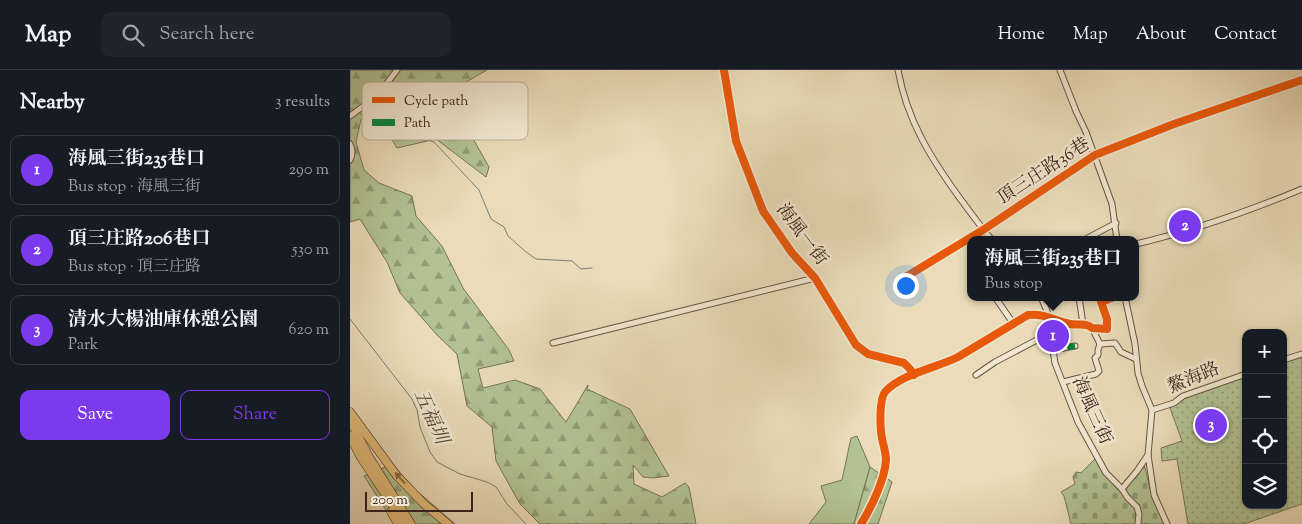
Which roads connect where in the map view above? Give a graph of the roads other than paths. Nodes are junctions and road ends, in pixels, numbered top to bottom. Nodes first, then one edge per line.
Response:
1 (397, 70) edge
2 (724, 70) edge
3 (898, 70) edge
4 (1060, 70) edge
5 (1302, 80) edge
6 (388, 82) edge
7 (362, 107) edge
8 (350, 116) edge
9 (350, 144) edge
10 (1095, 155) junction
11 (350, 160) edge
12 (1302, 189) edge
13 (1116, 223) junction
14 (983, 230) junction
15 (973, 236) edge
16 (988, 236) edge
17 (1092, 236) edge
18 (1118, 236) edge
19 (967, 240) edge
20 (1139, 243) edge
21 (815, 278) junction
22 (898, 281) dead end
23 (998, 301) edge
24 (1043, 301) edge
25 (1080, 301) edge
26 (1104, 301) edge
27 (1126, 301) edge
28 (1047, 316) junction
29 (1013, 323) junction
30 (1083, 324) junction
31 (1092, 328) junction
32 (1050, 333) junction
33 (553, 343) dead end
34 (1052, 344) junction
35 (1100, 344) junction
36 (1075, 346) dead end
37 (1302, 354) edge
38 (1287, 359) edge
39 (1136, 360) junction
40 (914, 375) junction
41 (1242, 375) edge
42 (976, 376) dead end
43 (1063, 382) junction
44 (1152, 410) junction
45 (350, 412) edge
46 (350, 420) edge
47 (350, 436) edge
48 (1148, 455) junction
49 (360, 456) junction
50 (1122, 489) junction
51 (398, 524) edge
52 (405, 524) edge
53 (411, 524) edge
54 (448, 524) edge
55 (861, 524) edge
56 (1138, 524) edge
57 (1167, 524) edge

1 - 6 street
2 - 21 street, 海風一街
3 - 14 street
4 - 10 street
5 - 10 street, 頂三庄路36巷
7 - 8 street
9 - 11 street
10 - 13 street
10 - 14 street, 頂三庄路36巷
12 - 20 street
13 - 17 street
13 - 18 street
14 - 15 street, 頂三庄路36巷
14 - 16 street
19 - 22 street, 頂三庄路36巷
21 - 33 street
21 - 40 street, 海風一街
23 - 29 street
24 - 28 street, 海風三街
25 - 30 street
26 - 31 street
27 - 39 street
28 - 29 street
28 - 30 street
28 - 32 street, 海風三街
29 - 40 street
30 - 31 street
31 - 35 street
32 - 34 street, 海風三街
32 - 42 street
34 - 36 street
34 - 43 street, 海風三街
35 - 39 street
35 - 43 street
37 - 38 street
39 - 44 street
40 - 55 street
41 - 44 street, 鰲海路
43 - 50 street, 海風三街
44 - 48 street
54 -> 45 highway
46 - 53 highway
47 - 49 highway
48 - 50 street
48 - 57 street
49 - 51 highway
49 - 52 highway
50 - 56 street, 海風三街

